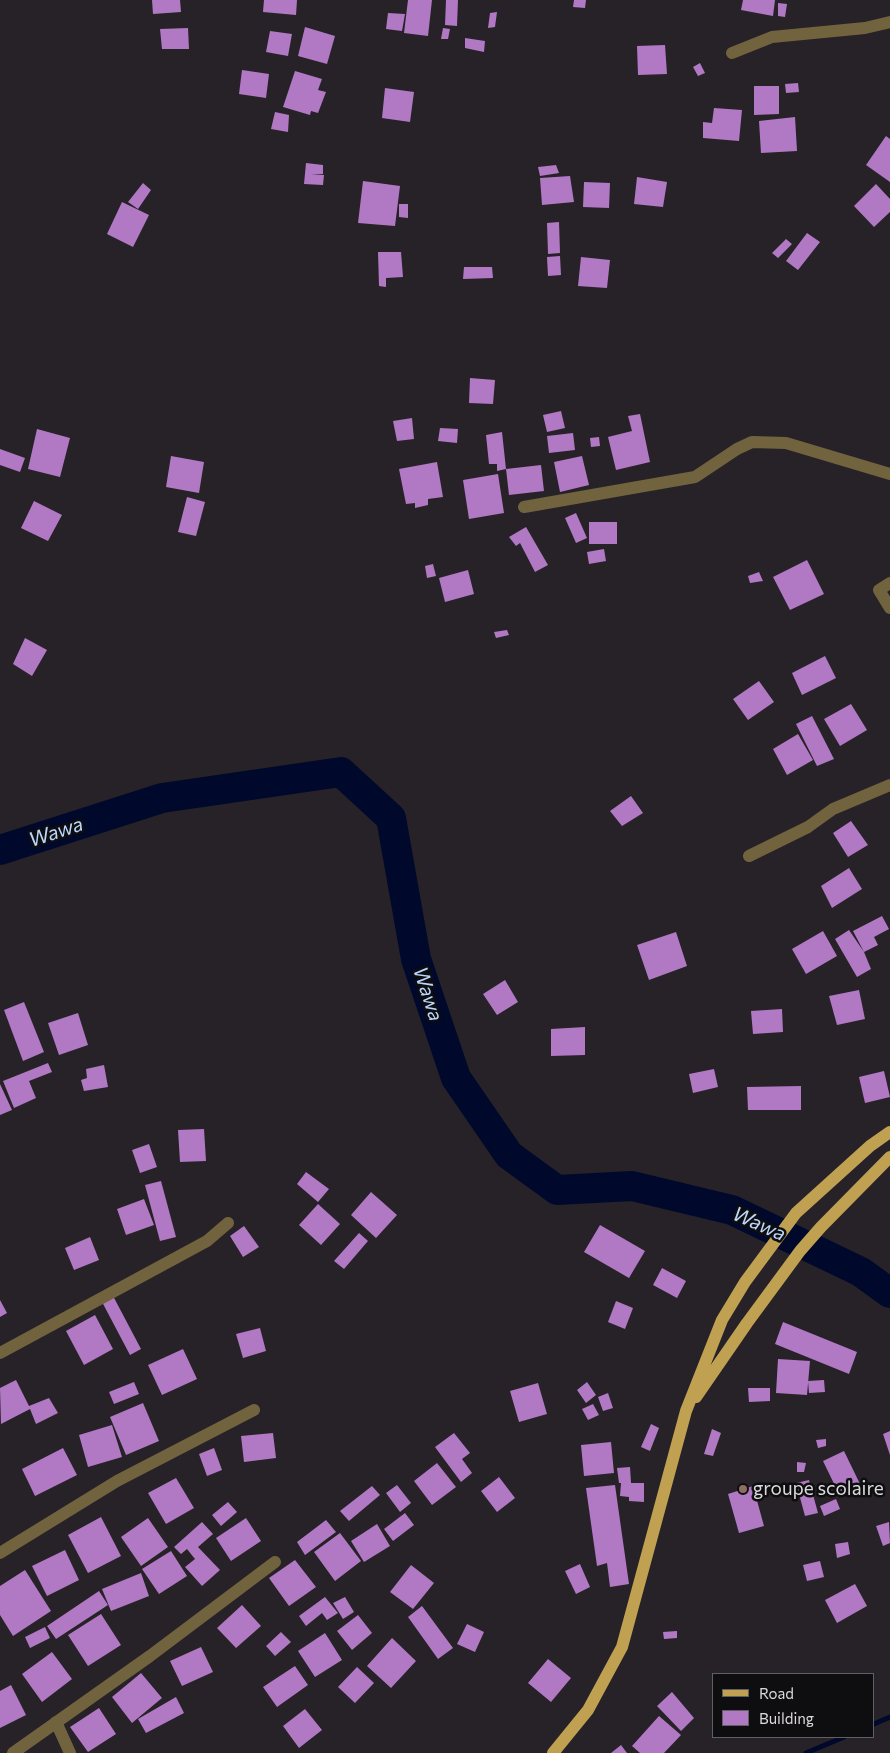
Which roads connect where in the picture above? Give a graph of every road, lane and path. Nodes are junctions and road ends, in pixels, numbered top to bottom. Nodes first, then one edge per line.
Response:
1 (890, 22) edge
2 (732, 53) dead end
3 (890, 474) edge
4 (524, 507) dead end
5 (890, 583) edge
6 (890, 608) edge
7 (890, 785) edge
8 (749, 856) dead end
9 (890, 1132) edge
10 (890, 1156) edge
11 (228, 1223) dead end
12 (0, 1353) edge
13 (254, 1410) dead end
14 (686, 1411) junction
15 (0, 1553) edge
16 (275, 1562) dead end
17 (56, 1722) junction
18 (13, 1753) edge
19 (70, 1753) edge
20 (553, 1753) edge

1 - 2 street
3 - 4 street
5 - 6 street
7 - 8 street
9 - 14 main road
10 - 14 main road
11 - 12 street
13 - 15 street
14 - 20 main road
16 - 17 street
17 - 18 street
17 - 19 street

